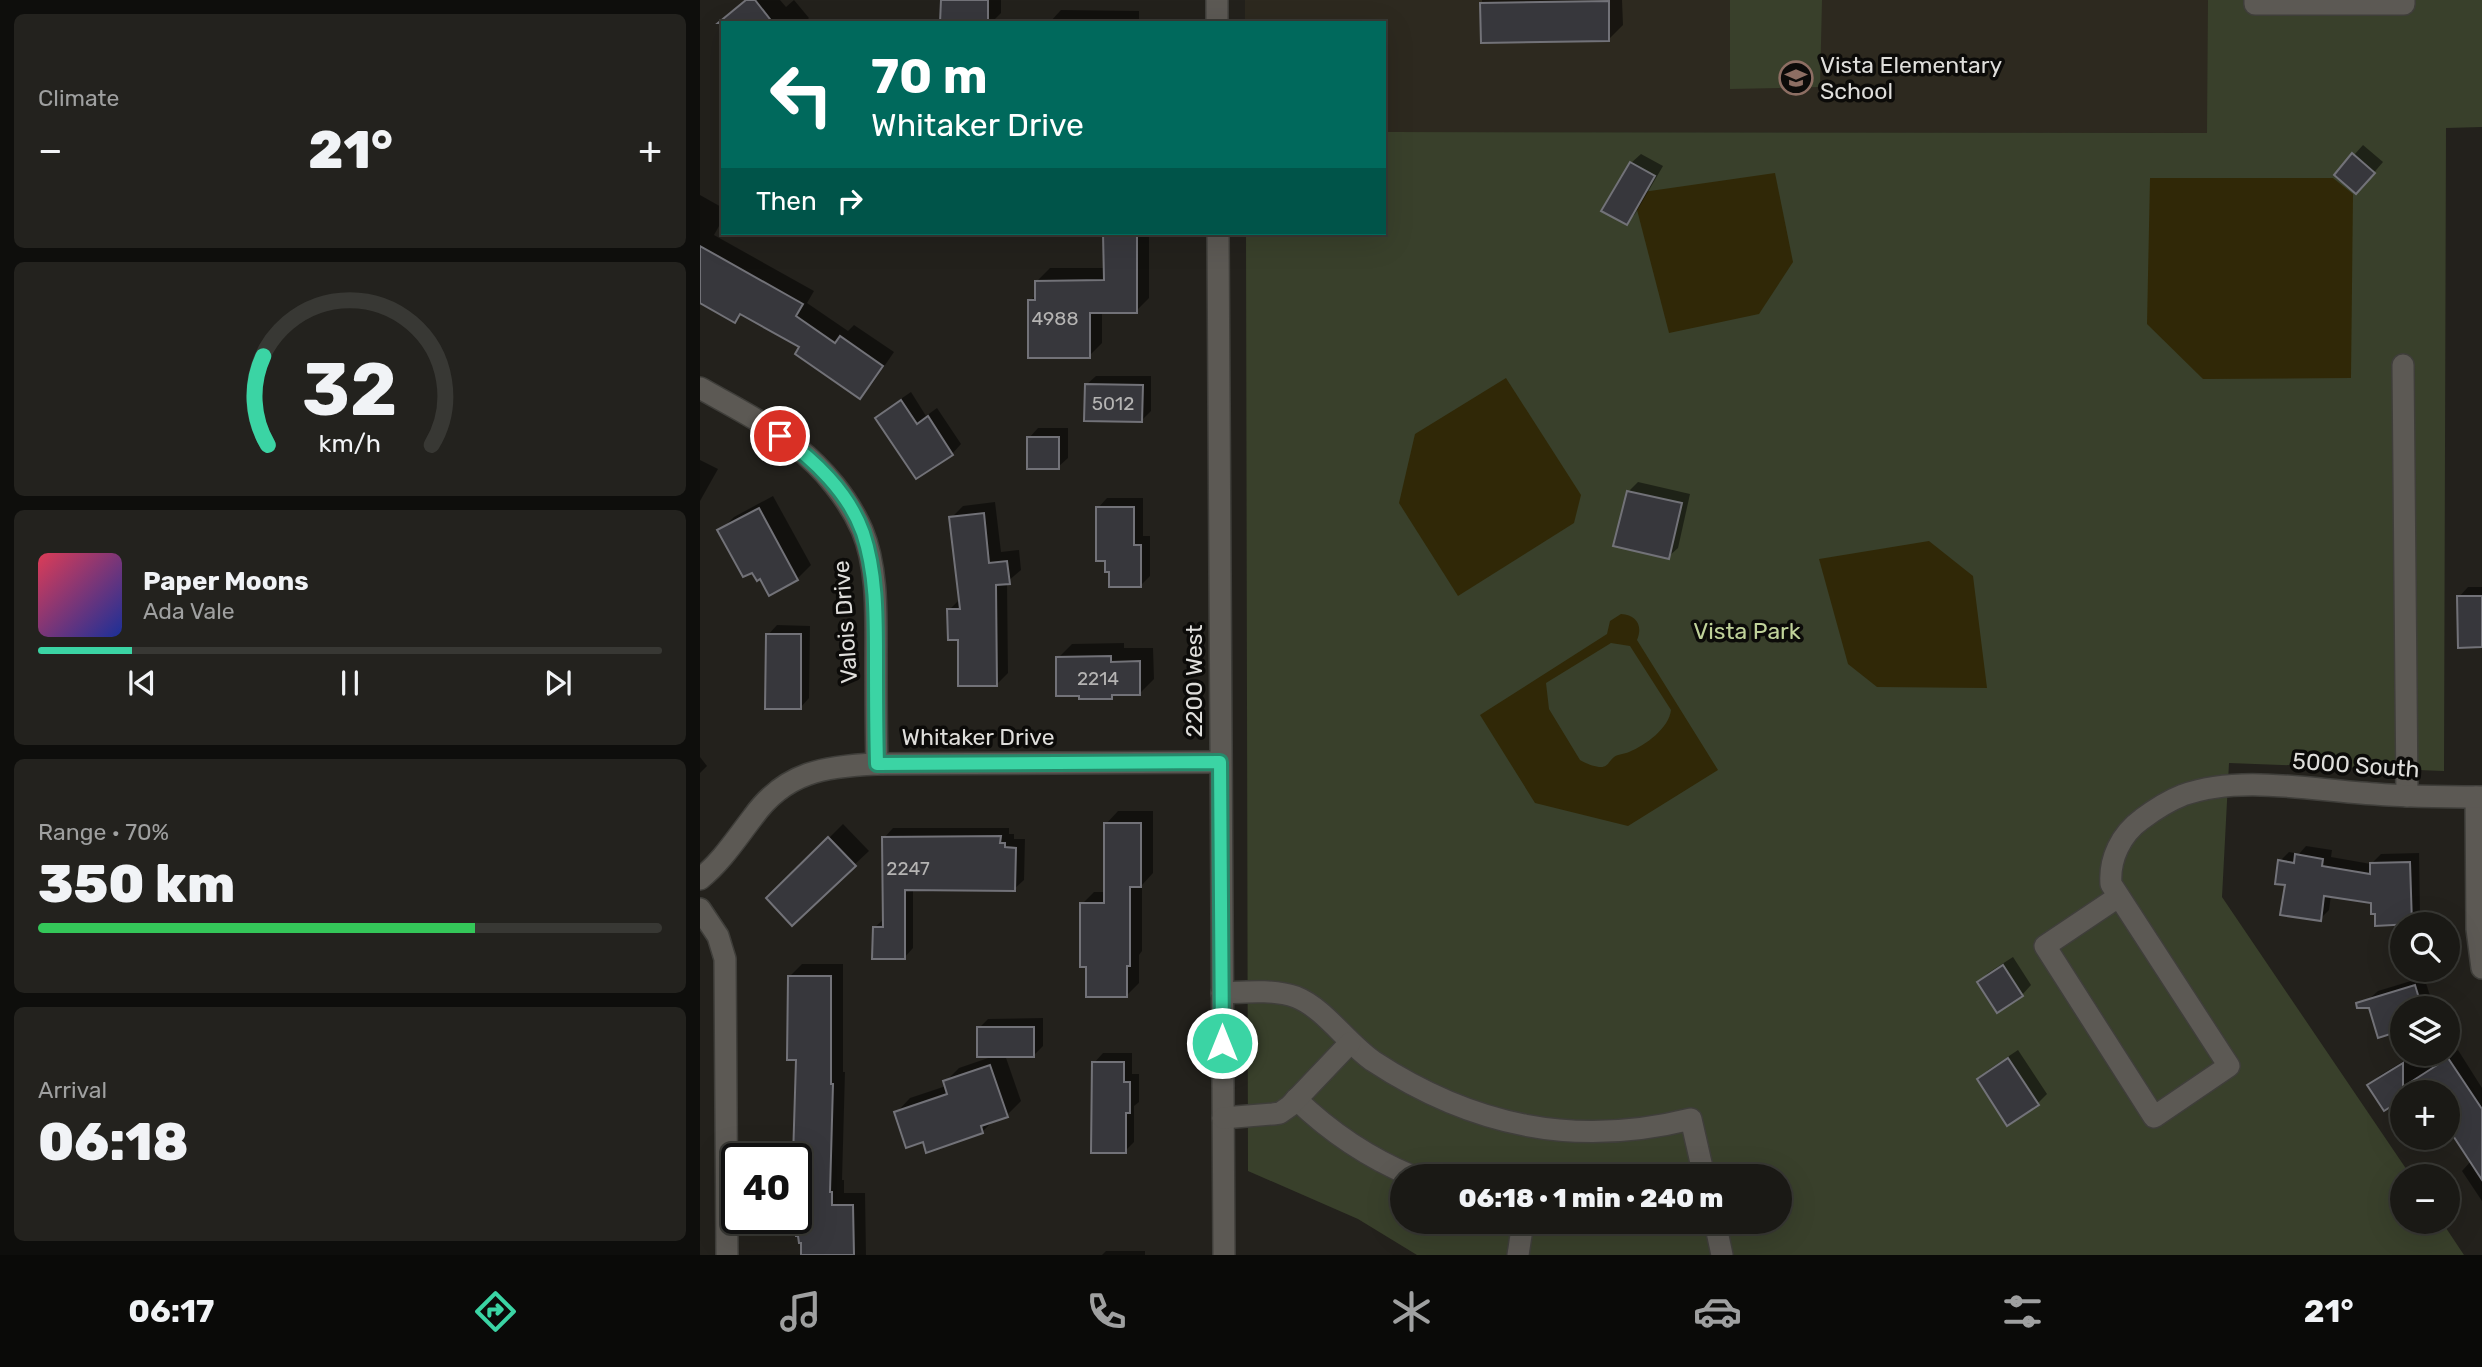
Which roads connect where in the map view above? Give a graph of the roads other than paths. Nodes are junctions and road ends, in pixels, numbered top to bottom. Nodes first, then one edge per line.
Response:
1 (1217, 0) edge
2 (2255, 0) edge
3 (2404, 0) edge
4 (1217, 21) edge
5 (1218, 235) edge
6 (2403, 365) dead end
7 (700, 388) edge
8 (1220, 762) junction
9 (877, 764) junction
10 (2407, 796) junction
11 (2479, 797) edge
12 (700, 879) edge
13 (2118, 897) junction
14 (700, 909) edge
15 (2482, 968) edge
16 (1222, 993) junction
17 (1350, 1043) junction
18 (1296, 1099) junction
19 (1223, 1118) junction
20 (1390, 1164) edge
21 (1701, 1164) edge
22 (1521, 1234) edge
23 (1718, 1234) edge
24 (727, 1255) edge
25 (1223, 1255) edge
26 (1518, 1255) edge
27 (1722, 1255) edge

1 - 4 street
2 - 3 street
5 - 8 street, 2200 West
6 - 10 street
7 - 9 street, Valois Drive
8 - 9 street, Whitaker Drive
8 - 16 street, 2200 West
9 - 12 street, Whitaker Drive
10 - 11 street, 5000 South
10 - 13 street, 5000 South
11 - 15 street
13 - 13 street
14 - 24 street
16 - 17 street
16 - 19 street, 2200 West
17 - 18 street
17 - 21 street
18 - 19 street
18 - 20 street
19 - 25 street, 2200 West
22 - 26 street
23 - 27 street

